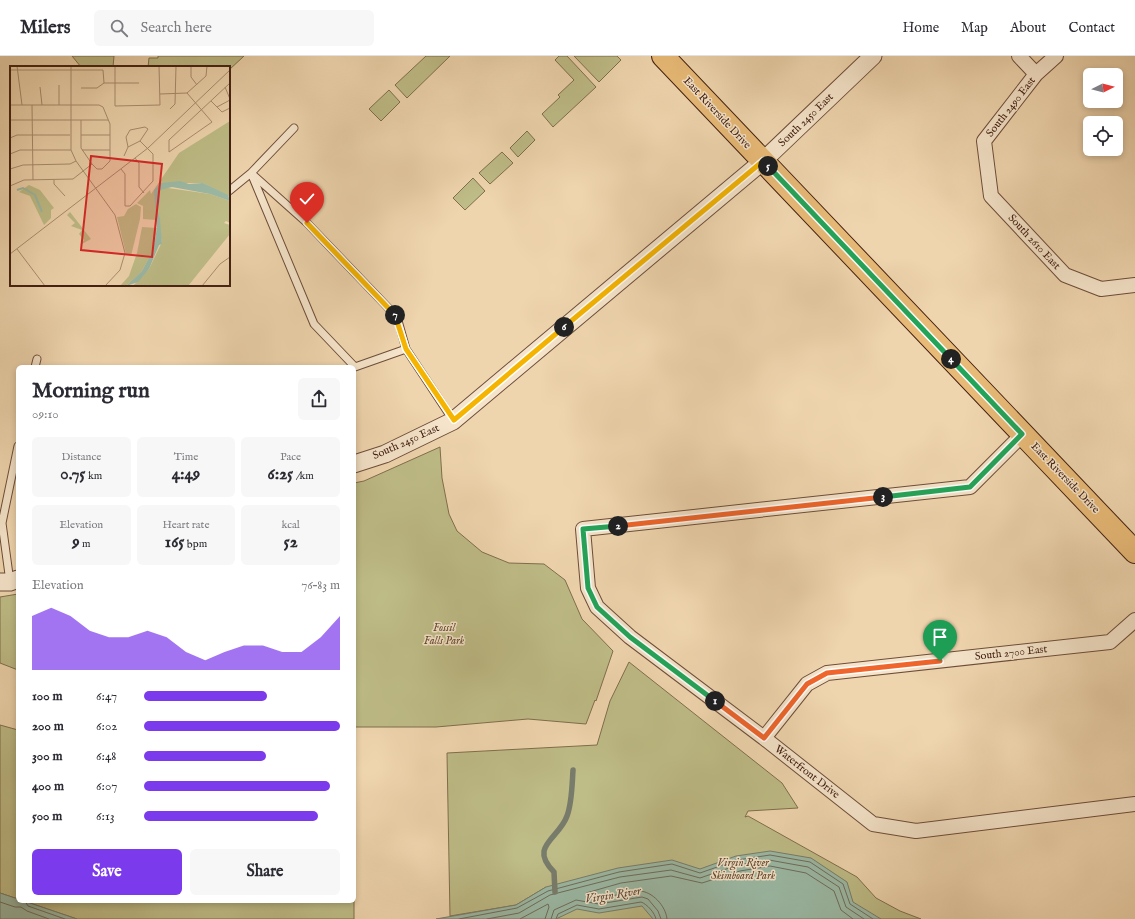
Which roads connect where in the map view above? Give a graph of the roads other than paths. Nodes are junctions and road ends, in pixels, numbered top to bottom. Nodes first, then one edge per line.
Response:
1 (663, 56) edge
2 (874, 56) edge
3 (1019, 56) edge
4 (1056, 56) edge
5 (1036, 74) junction
6 (294, 128) dead end
7 (984, 141) joint
8 (763, 161) junction
9 (251, 173) junction
10 (230, 190) edge
11 (1135, 285) edge
12 (406, 349) junction
13 (354, 365) edge
14 (356, 367) edge
15 (454, 420) junction
16 (1022, 434) junction
17 (356, 463) edge
18 (16, 466) edge
19 (15, 476) edge
20 (1135, 552) edge
21 (9, 581) edge
22 (1135, 620) edge
23 (764, 738) junction
24 (1135, 804) edge

1 - 8 main road, East Riverside Drive
2 - 8 street, South 2450 East
3 - 5 street
4 - 5 street, South 2490 East
5 - 7 street, South 2490 East
6 - 9 lane
7 - 11 street, South 2610 East
8 - 15 street, South 2450 East
8 - 16 main road, East Riverside Drive
9 - 10 lane
9 - 12 lane
9 - 13 lane
12 - 14 lane
12 - 15 lane
15 - 17 street, South 2450 East
16 - 20 main road, East Riverside Drive
16 - 23 street, Waterfront Drive
18 - 19 lane
19 - 21 lane
22 - 23 street, South 2700 East
23 - 24 street, Waterfront Drive

